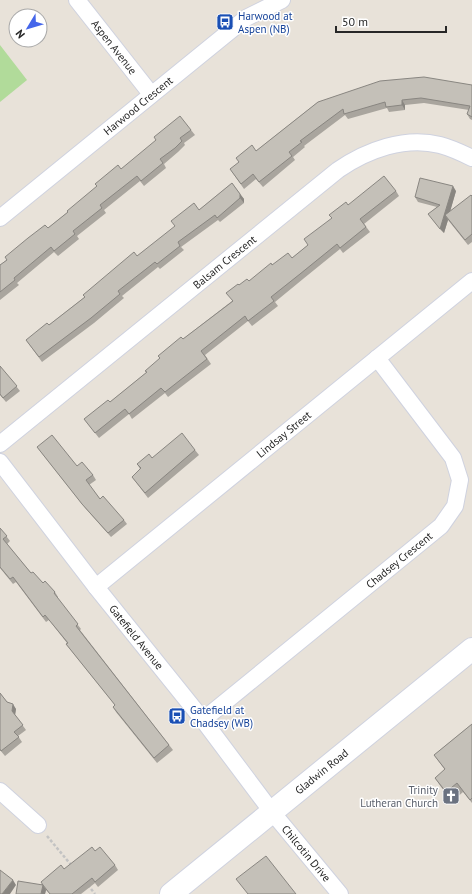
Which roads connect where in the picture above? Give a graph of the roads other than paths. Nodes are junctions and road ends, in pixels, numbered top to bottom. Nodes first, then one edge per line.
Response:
1 (77, 0) edge
2 (282, 0) edge
3 (151, 94) junction
4 (472, 158) edge
5 (0, 218) edge
6 (472, 280) edge
7 (377, 358) junction
8 (0, 444) edge
9 (0, 462) edge
10 (96, 587) junction
11 (472, 649) edge
12 (203, 720) junction
13 (0, 791) edge
14 (272, 812) junction
15 (38, 825) road end
16 (171, 894) edge
17 (340, 894) edge

1 - 3 street, Aspen Avenue
2 - 3 street, Harwood Crescent
3 - 5 street, Harwood Crescent
4 - 8 street, Balsam Crescent
6 - 7 street, Lindsay Street
7 - 10 street, Lindsay Street
7 - 12 street, Chadsey Crescent
9 - 10 street, Gatefield Avenue
10 - 12 street, Gatefield Avenue
11 - 14 main road, Gladwin Road
12 - 14 street, Gatefield Avenue
13 - 15 street
14 - 16 main road, Gladwin Road
14 - 17 street, Chilcotin Drive

